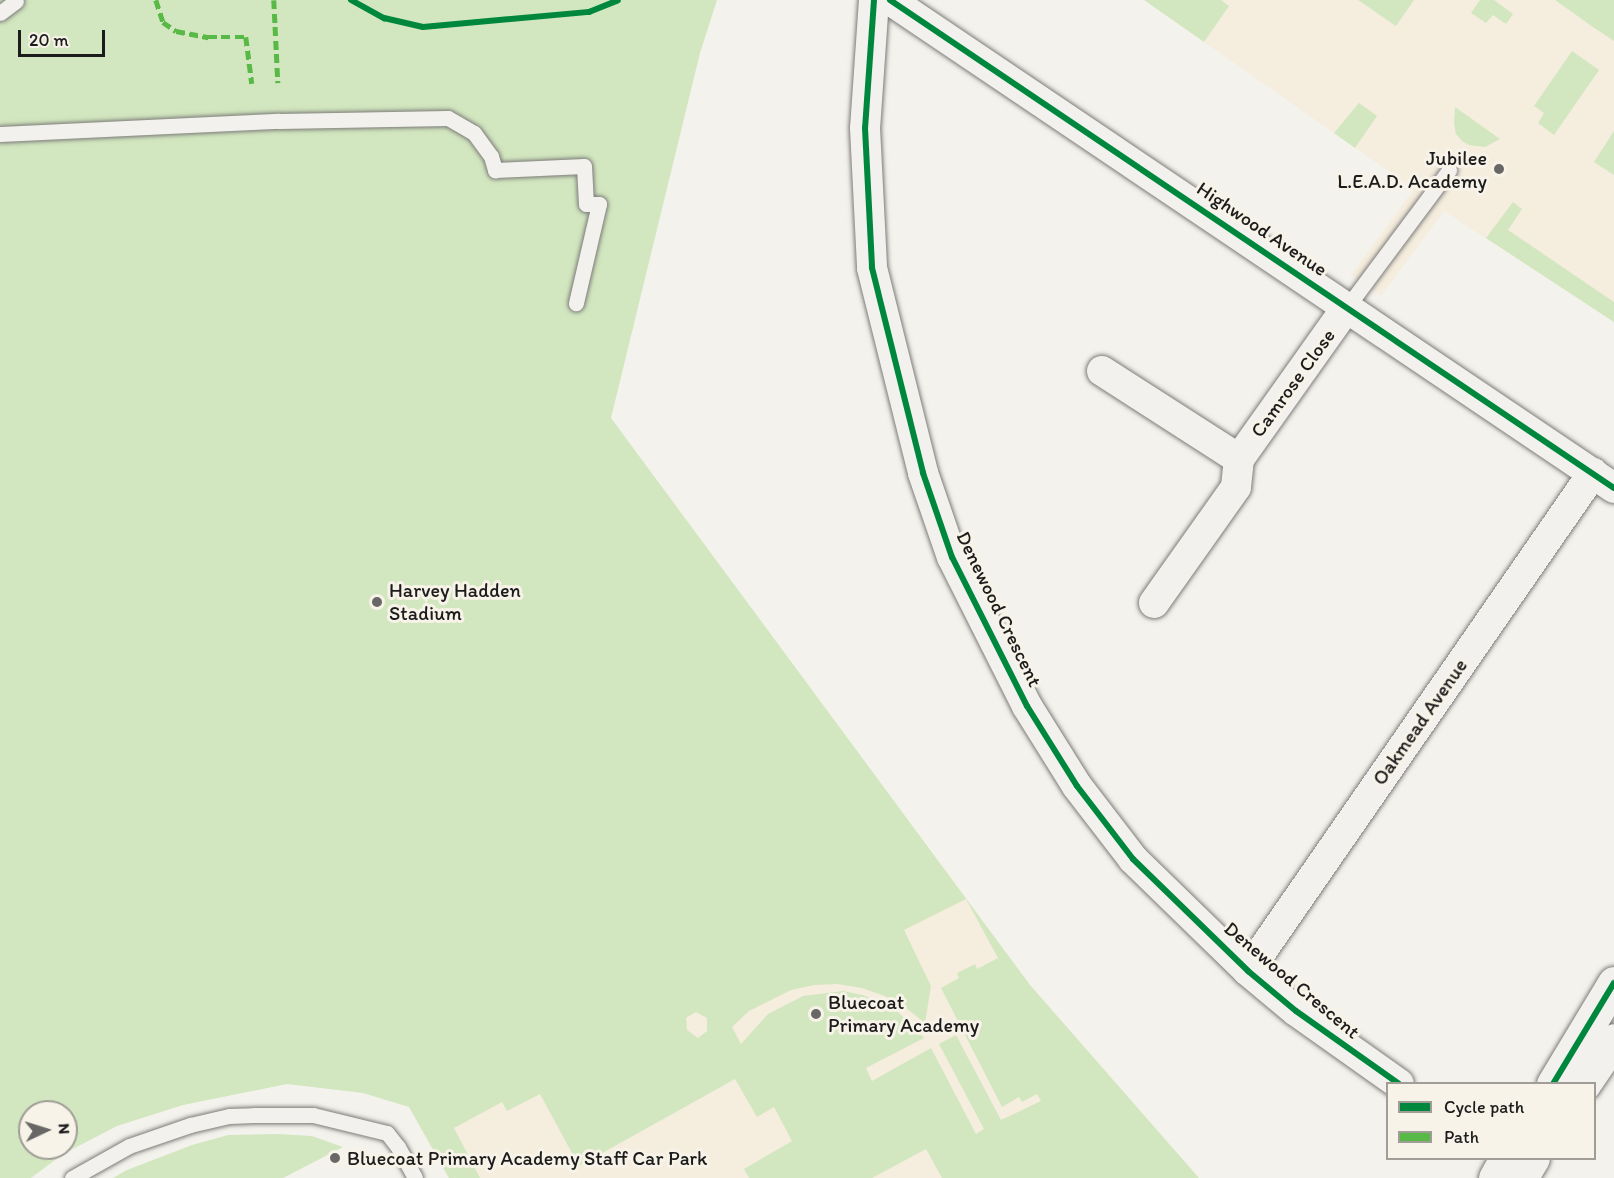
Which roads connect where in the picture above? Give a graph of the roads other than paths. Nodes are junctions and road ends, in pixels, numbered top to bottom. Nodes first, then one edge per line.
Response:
1 (874, 0) edge
2 (890, 0) edge
3 (16, 2) dead end
4 (0, 13) edge
5 (0, 134) edge
6 (1449, 170) dead end
7 (576, 303) dead end
8 (1347, 307) junction
9 (1102, 371) dead end
10 (1239, 459) junction
11 (1603, 480) edge
12 (1154, 603) dead end
13 (1248, 971) junction
14 (1614, 983) edge
15 (1614, 1040) edge
16 (1398, 1082) edge
17 (1554, 1082) edge
18 (1585, 1082) edge
19 (1520, 1164) edge
20 (72, 1178) edge
21 (415, 1178) edge
22 (1495, 1178) edge

1 - 13 street, Denewood Crescent
2 - 8 street, Highwood Avenue
3 - 4 lane
5 - 7 lane
6 - 8 lane
8 - 10 street, Camrose Close
8 - 11 street, Highwood Avenue
9 - 10 street, Camrose Close
10 - 12 street, Camrose Close
11 - 13 street, Oakmead Avenue
13 - 16 street, Denewood Crescent
14 - 17 street
15 - 18 street
19 - 22 street
20 - 21 lane

